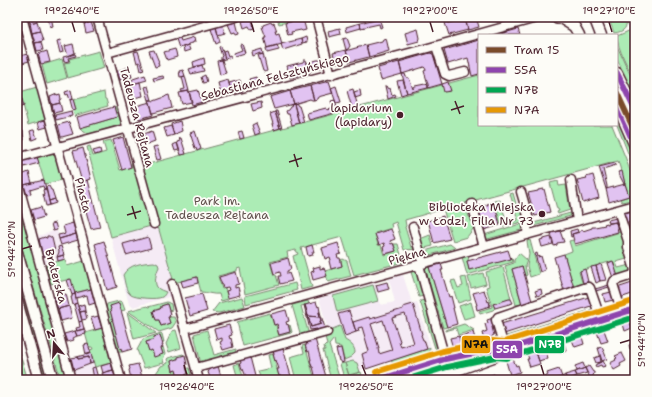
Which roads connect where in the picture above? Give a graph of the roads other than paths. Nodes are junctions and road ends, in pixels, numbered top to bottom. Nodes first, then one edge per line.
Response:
1 (22, 17) edge
2 (97, 17) edge
3 (236, 17) edge
4 (316, 17) edge
5 (540, 17) edge
6 (552, 17) edge
7 (569, 17) edge
8 (594, 17) edge
9 (578, 32) edge
10 (478, 34) edge
11 (479, 34) edge
12 (601, 34) edge
13 (436, 46) junction
14 (107, 53) junction
15 (465, 72) dead end
16 (331, 75) junction
17 (618, 75) edge
18 (618, 107) edge
19 (635, 110) edge
20 (128, 129) junction
21 (635, 146) edge
22 (58, 148) junction
23 (17, 158) edge
24 (17, 179) edge
25 (571, 180) dead end
26 (522, 192) dead end
27 (472, 204) dead end
28 (635, 205) edge
29 (618, 210) junction
30 (577, 221) junction
31 (154, 224) dead end
32 (413, 227) dead end
33 (527, 235) junction
34 (484, 247) junction
35 (17, 252) edge
36 (421, 265) junction
37 (635, 271) edge
38 (172, 284) dead end
39 (17, 301) edge
40 (635, 309) edge
41 (18, 313) edge
42 (622, 313) junction
43 (600, 320) junction
44 (185, 329) junction
45 (326, 332) dead end
46 (505, 350) junction
47 (445, 359) junction
48 (196, 368) junction
49 (450, 376) edge
50 (39, 380) edge
51 (53, 380) edge
52 (71, 380) edge
53 (121, 380) edge
54 (199, 380) edge
55 (378, 380) edge
56 (430, 380) edge

1 - 22 street, Piasta
2 - 14 street, Tadeusza Rejtana
3 - 14 street
4 - 16 street
5 - 11 street, Sebastiana Felsztyńskiego
6 - 9 street
7 - 9 main road
8 - 12 main road
10 - 13 street, Sebastiana Felsztyńskiego
13 - 15 street
13 - 16 street, Sebastiana Felsztyńskiego
14 - 20 street, Tadeusza Rejtana
16 - 20 street, Sebastiana Felsztyńskiego
17 - 19 main road
18 - 21 main road
20 - 22 street, Sebastiana Felsztyńskiego
20 - 31 street, Tadeusza Rejtana
22 - 23 street, Sebastiana Felsztyńskiego
22 - 53 street, Piasta
24 - 52 street, Braterska
25 - 30 street
26 - 33 street
27 - 34 street
28 - 29 street, Piękna
29 - 30 street, Piękna
29 - 37 street
30 - 33 street, Piękna
32 - 36 street
33 - 34 street, Piękna
34 - 36 street, Piękna
35 - 51 main road
36 - 44 street, Piękna
36 - 47 street
37 - 42 street
38 - 44 street
39 - 41 main road
40 - 42 main road
41 - 50 main road
42 - 43 main road
43 - 46 main road
43 - 46 street
44 - 48 street
45 - 48 street
46 - 47 main road
46 - 49 main road
47 - 49 street
47 - 55 main road
48 - 54 street
49 - 56 main road

